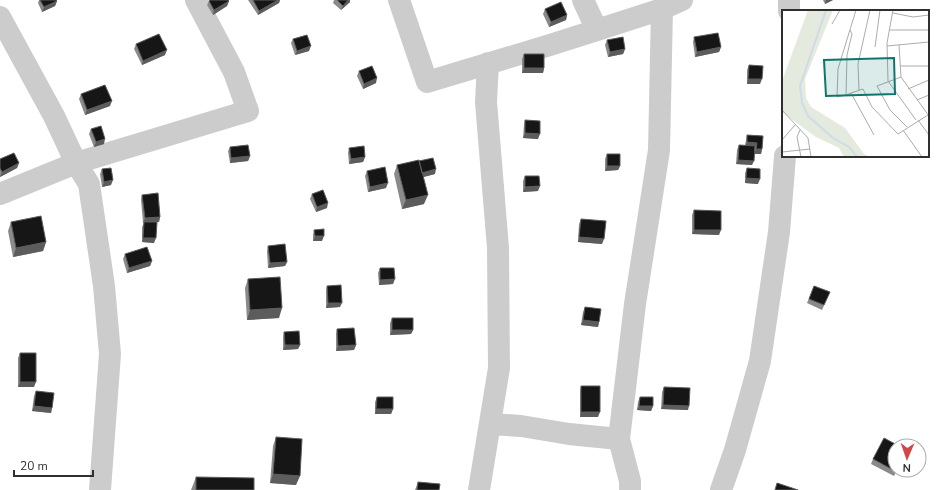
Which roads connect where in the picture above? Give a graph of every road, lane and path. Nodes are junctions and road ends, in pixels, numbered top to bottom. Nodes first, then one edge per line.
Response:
1 (196, 0) edge
2 (399, 0) edge
3 (583, 0) edge
4 (682, 0) edge
5 (662, 9) junction
6 (0, 17) edge
7 (597, 30) junction
8 (488, 64) junction
9 (785, 157) edge
10 (76, 163) junction
11 (0, 194) edge
12 (491, 424) junction
13 (619, 439) junction
14 (100, 490) edge
15 (479, 490) edge
16 (630, 490) edge
17 (721, 490) edge

1 - 10 street
2 - 8 street
3 - 7 street
4 - 5 street
5 - 7 street
5 - 13 street
6 - 10 street
7 - 8 street
8 - 12 street
9 - 17 street
10 - 11 street
10 - 14 street
12 - 13 street
12 - 15 street
13 - 16 street

